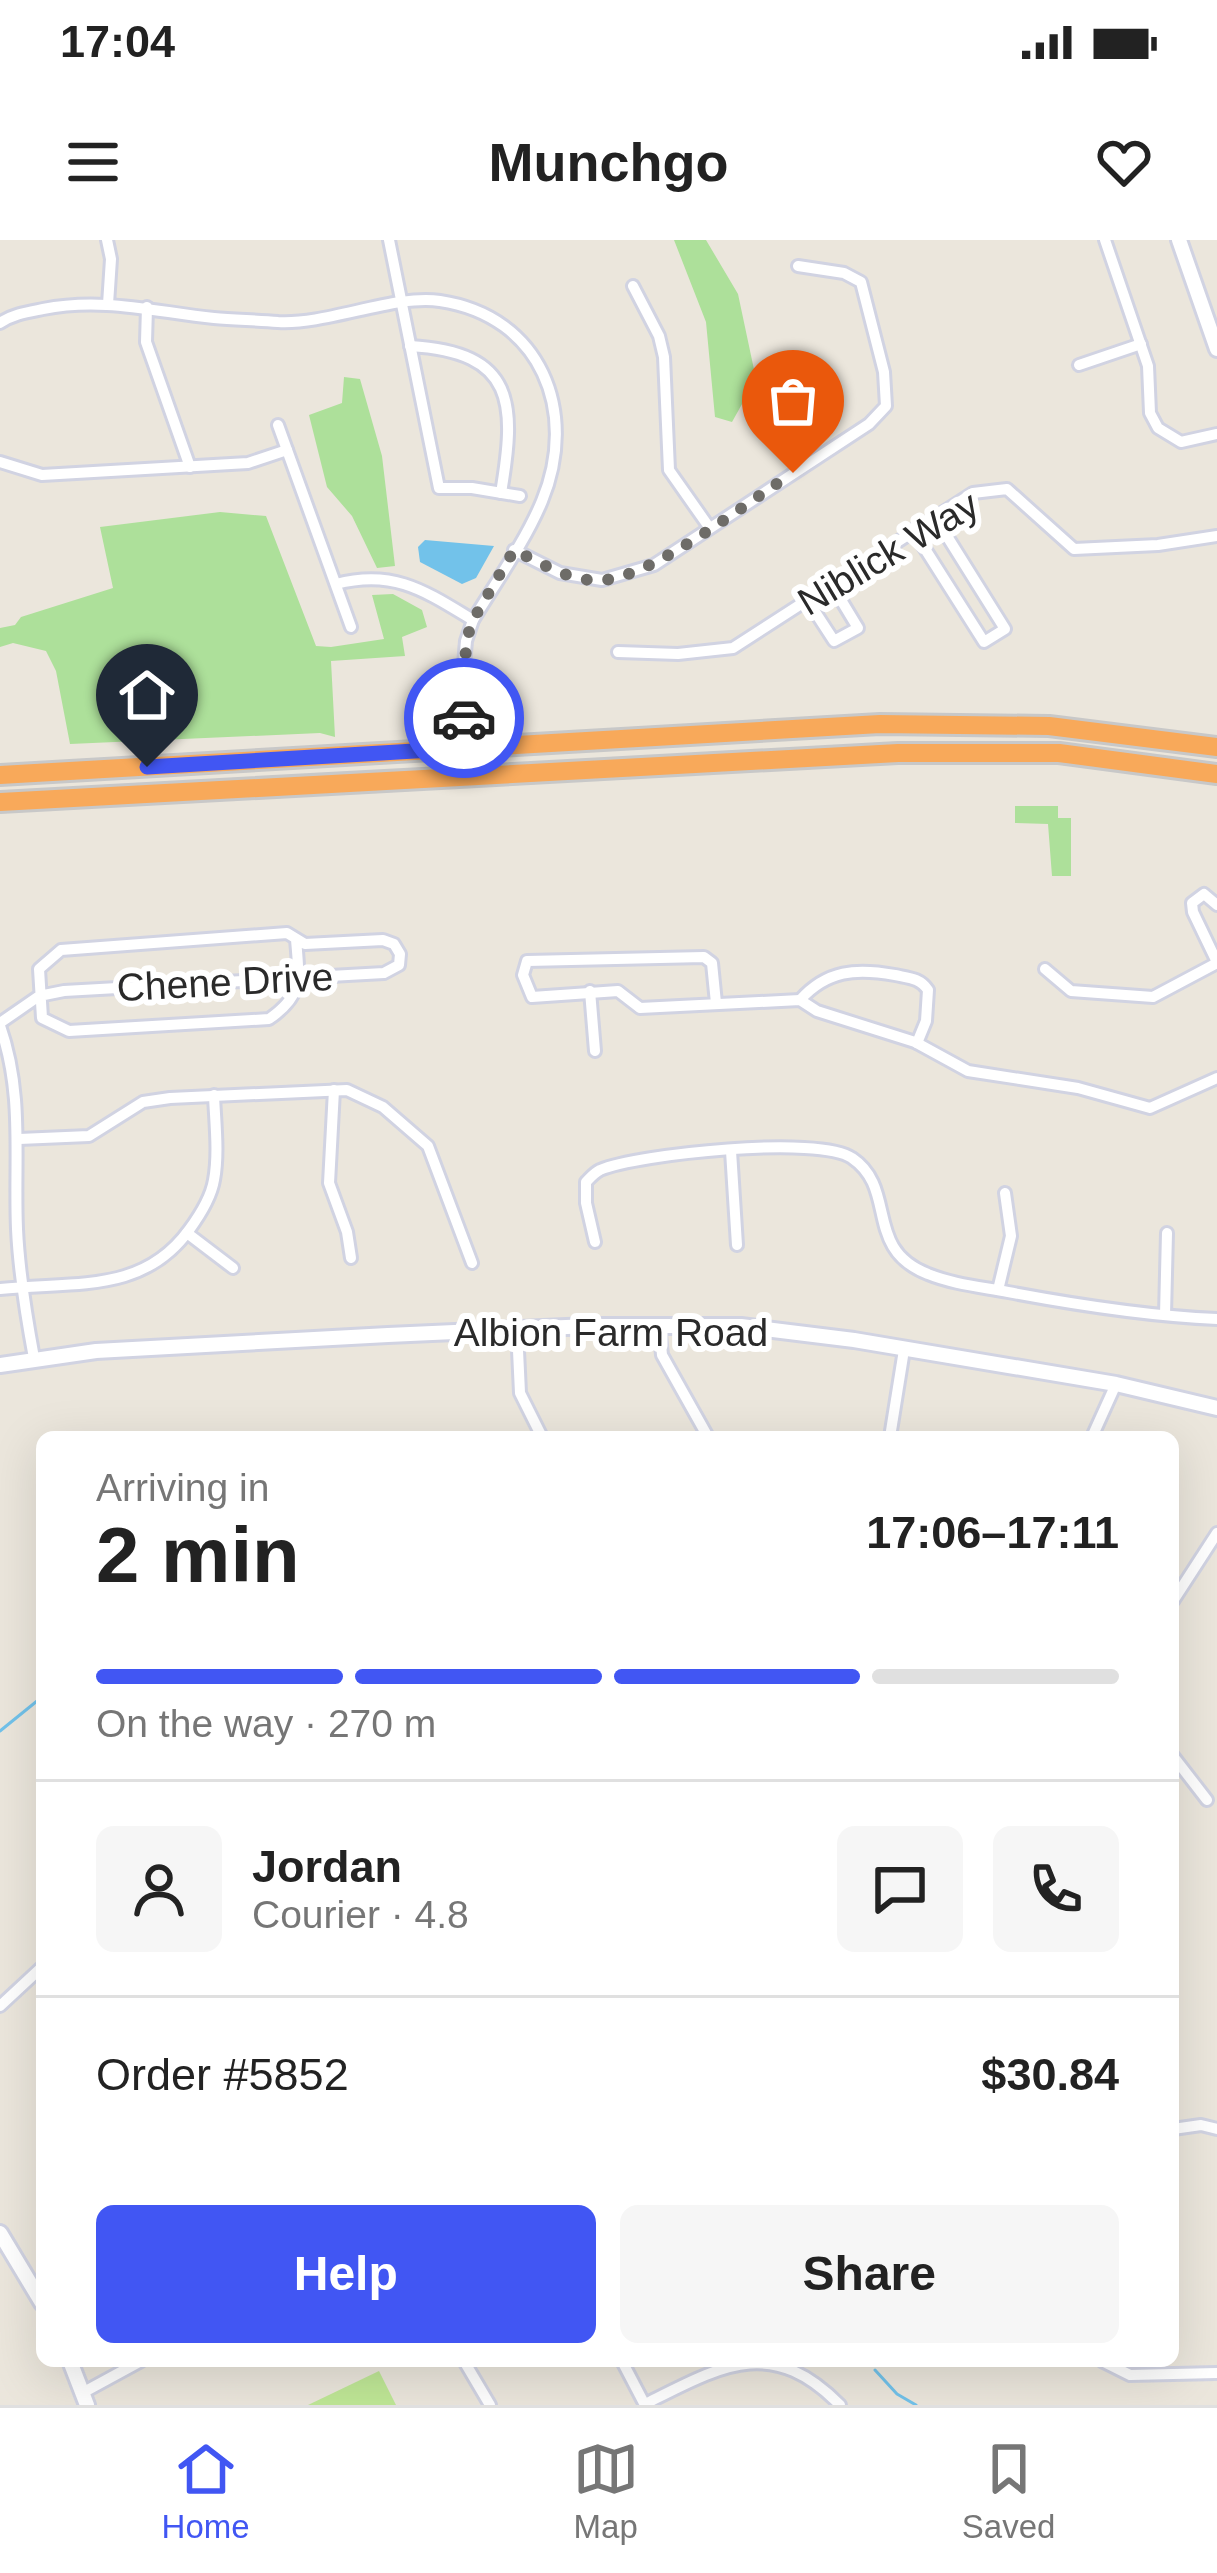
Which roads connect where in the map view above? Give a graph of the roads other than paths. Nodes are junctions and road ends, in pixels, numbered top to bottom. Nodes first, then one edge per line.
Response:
1 (107, 240) edge
2 (388, 240) edge
3 (1105, 240) edge
4 (1179, 240) edge
5 (798, 266) dead end
6 (633, 286) dead end
7 (108, 304) junction
8 (402, 304) junction
9 (147, 307) junction
10 (0, 323) edge
11 (1142, 344) junction
12 (410, 346) junction
13 (1217, 350) edge
14 (1079, 365) dead end
15 (278, 425) dead end
16 (1217, 434) edge
17 (287, 450) junction
18 (0, 462) edge
19 (190, 467) junction
20 (502, 493) junction
21 (520, 496) dead end
22 (934, 517) junction
23 (709, 527) junction
24 (913, 530) junction
25 (1217, 536) edge
26 (514, 550) junction
27 (336, 584) junction
28 (832, 585) junction
29 (808, 601) junction
30 (473, 620) junction
31 (351, 627) dead end
32 (618, 652) dead end
33 (1217, 747) edge
34 (465, 748) junction
35 (1217, 774) edge
36 (0, 775) edge
37 (0, 802) edge
38 (1217, 905) edge
39 (296, 939) junction
40 (1217, 962) edge
41 (1045, 969) dead end
42 (299, 978) junction
43 (590, 991) junction
44 (39, 996) junction
45 (800, 1000) junction
46 (716, 1003) junction
47 (0, 1024) edge
48 (917, 1043) junction
49 (595, 1051) dead end
50 (1217, 1078) edge
51 (334, 1090) junction
52 (214, 1095) junction
53 (19, 1139) junction
54 (731, 1151) junction
55 (1005, 1193) dead end
56 (1167, 1232) dead end
57 (187, 1233) junction
58 (595, 1242) dead end
59 (737, 1245) dead end
60 (351, 1258) dead end
61 (472, 1263) dead end
62 (233, 1268) dead end
63 (21, 1286) junction
64 (0, 1289) edge
65 (998, 1290) junction
66 (1165, 1315) junction
67 (1217, 1319) edge
68 (659, 1324) junction
69 (517, 1330) junction
70 (904, 1350) junction
71 (34, 1358) junction
72 (0, 1365) edge
73 (1116, 1384) junction
74 (1217, 1408) edge
75 (539, 1431) edge
76 (705, 1431) edge
77 (891, 1431) edge
78 (1095, 1431) edge
79 (1217, 1532) edge
80 (1179, 1592) edge
81 (1179, 1764) edge
82 (1207, 1800) dead end
83 (36, 1973) edge
84 (0, 2006) edge
85 (1179, 2128) edge
86 (1217, 2129) edge
87 (0, 2233) edge
88 (36, 2293) edge
89 (73, 2367) edge
90 (132, 2367) edge
91 (468, 2367) edge
92 (625, 2367) edge
93 (729, 2367) edge
94 (785, 2367) edge
95 (1114, 2367) edge
96 (1217, 2373) edge
97 (86, 2399) edge
98 (490, 2405) edge
99 (645, 2405) edge
100 (840, 2405) edge

1 - 7 street
2 - 8 street
3 - 11 street
4 - 13 street
5 - 23 street
6 - 23 street
7 - 9 street
7 - 10 street
8 - 9 street
8 - 12 street
8 - 26 street
9 - 19 street
11 - 14 street
11 - 16 street
12 - 20 street
12 - 20 street
15 - 17 street
17 - 19 street
17 - 27 street
18 - 19 street
20 - 21 street
22 - 24 street, Niblick Way
22 - 24 street
22 - 25 street, Niblick Way
23 - 26 street
24 - 28 street, Niblick Way
26 - 30 street
27 - 30 street
27 - 31 street
28 - 29 street, Niblick Way
28 - 29 street
29 - 32 street, Niblick Way
30 - 34 street
33 - 34 highway
34 - 36 highway
35 - 37 highway
38 - 40 street
39 - 42 street
39 - 42 street, Chene Drive
39 - 44 street
40 - 41 street
42 - 44 street, Chene Drive
42 - 44 street
43 - 46 street
43 - 46 street
43 - 49 street
44 - 47 street
45 - 46 street
45 - 48 street
45 - 48 street
47 - 53 street
48 - 50 street
51 - 52 street
51 - 60 street
51 - 61 street
52 - 53 street
52 - 57 street
53 - 63 street
54 - 58 street
54 - 59 street
54 - 65 street
55 - 65 street
56 - 66 street
57 - 62 street
57 - 63 street
63 - 64 street
63 - 71 street
65 - 66 street
66 - 67 street
68 - 69 street, Albion Farm Road
68 - 70 street, Albion Farm Road
68 - 76 street
69 - 71 street, Albion Farm Road
69 - 75 street
70 - 73 street, Albion Farm Road
70 - 77 street
71 - 72 street, Albion Farm Road
73 - 74 street, Albion Farm Road
73 - 78 street
79 - 80 street
81 - 82 street
83 - 84 street
85 - 86 street
87 - 88 street
89 - 97 street
90 - 97 street
91 - 98 street
92 - 99 street
93 - 99 street
94 - 100 street
95 - 96 street

